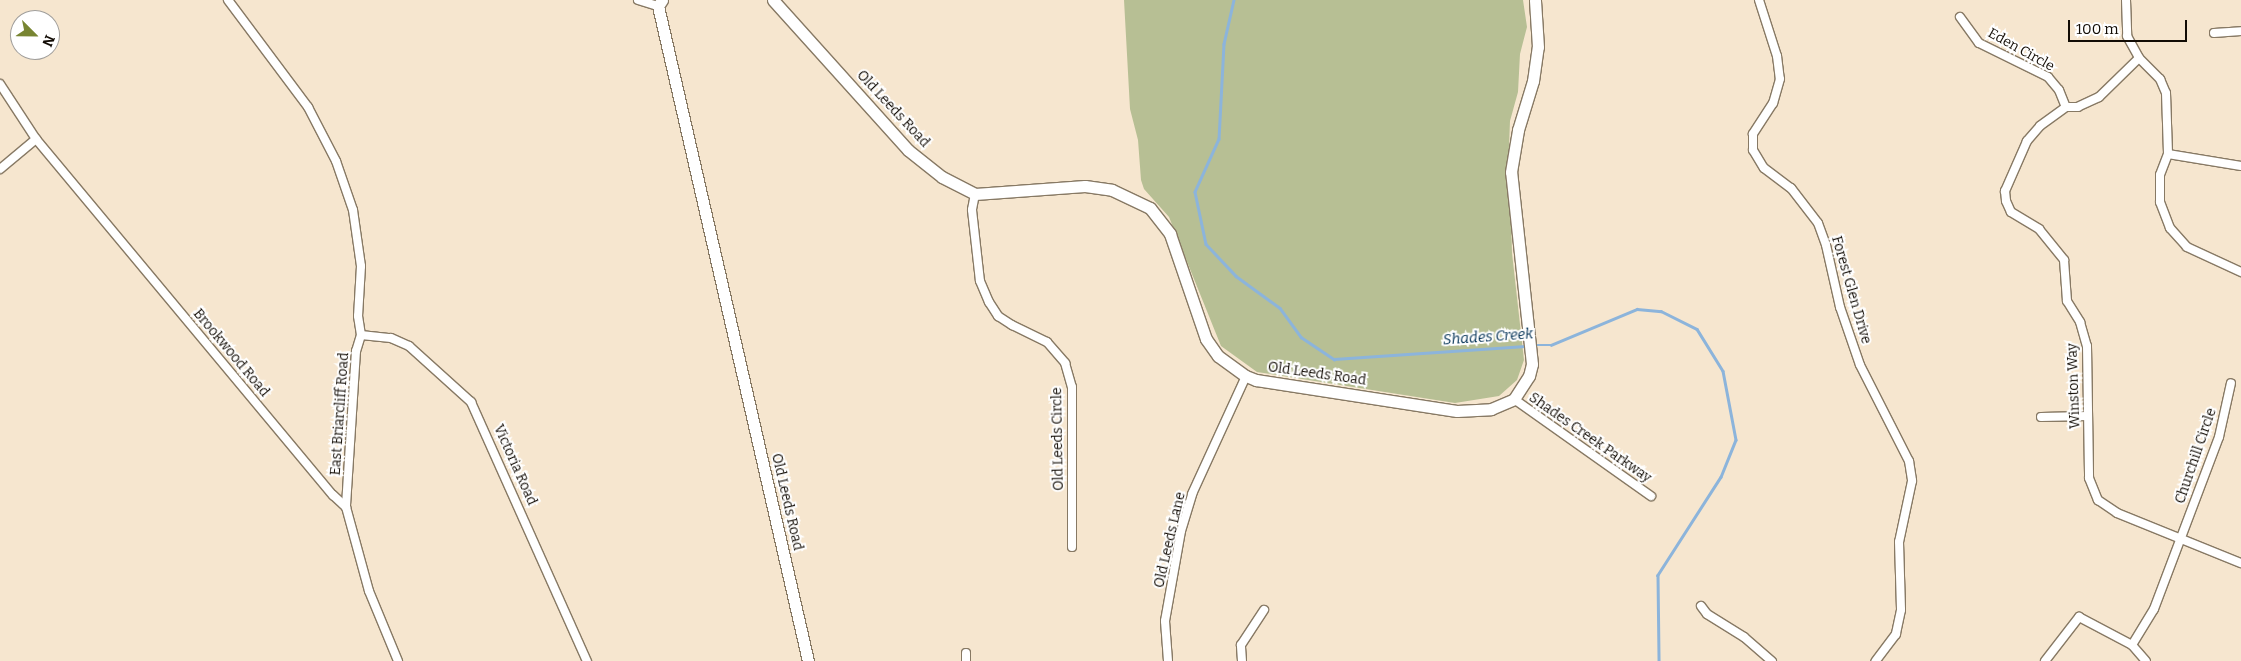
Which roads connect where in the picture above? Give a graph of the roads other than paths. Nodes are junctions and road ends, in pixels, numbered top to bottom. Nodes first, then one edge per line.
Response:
1 (228, 0) edge
2 (638, 0) edge
3 (774, 0) edge
4 (1535, 0) edge
5 (1759, 0) edge
6 (2126, 0) edge
7 (660, 3) edge
8 (1960, 17) dead end
9 (2241, 31) edge
10 (2214, 33) dead end
11 (2139, 58) junction
12 (0, 84) edge
13 (2066, 107) junction
14 (36, 139) junction
15 (2168, 154) junction
16 (2241, 166) edge
17 (0, 169) edge
18 (975, 194) junction
19 (2241, 272) edge
20 (361, 335) junction
21 (1246, 376) junction
22 (2231, 383) dead end
23 (1514, 399) junction
24 (2088, 416) junction
25 (2041, 417) dead end
26 (1651, 496) dead end
27 (346, 506) junction
28 (2180, 537) junction
29 (1072, 547) dead end
30 (2241, 563) edge
31 (1701, 606) dead end
32 (1264, 610) dead end
33 (2132, 645) junction
34 (398, 661) edge
35 (587, 661) edge
36 (808, 661) edge
37 (1168, 661) edge
38 (1242, 661) edge
39 (1772, 661) edge
40 (1876, 661) edge
41 (2045, 661) edge
42 (2146, 661) edge

1 - 20 street, East Briarcliff Road
2 - 7 street
3 - 18 main road, Old Leeds Road
4 - 23 main road
5 - 40 street, Forest Glen Drive
6 - 11 street
7 - 36 main road, Old Leeds Road
8 - 13 street, Eden Circle
9 - 10 street
11 - 13 street, Winston Way
11 - 15 street
12 - 14 street, Brookwood Road
13 - 24 street, Winston Way
14 - 17 street
14 - 27 street, Brookwood Road
15 - 16 street
15 - 19 street
18 - 21 main road, Old Leeds Road
18 - 29 street, Old Leeds Circle
20 - 27 street, East Briarcliff Road
20 - 35 street, Victoria Road
21 - 23 main road, Old Leeds Road
21 - 37 street, Old Leeds Lane
22 - 28 street, Churchill Circle
23 - 26 street, Shades Creek Parkway
24 - 25 street
24 - 28 street, Winston Way
27 - 34 street
28 - 30 street, Winston Way
28 - 33 street, Churchill Circle
31 - 39 street
32 - 38 street
33 - 41 street
33 - 42 street

